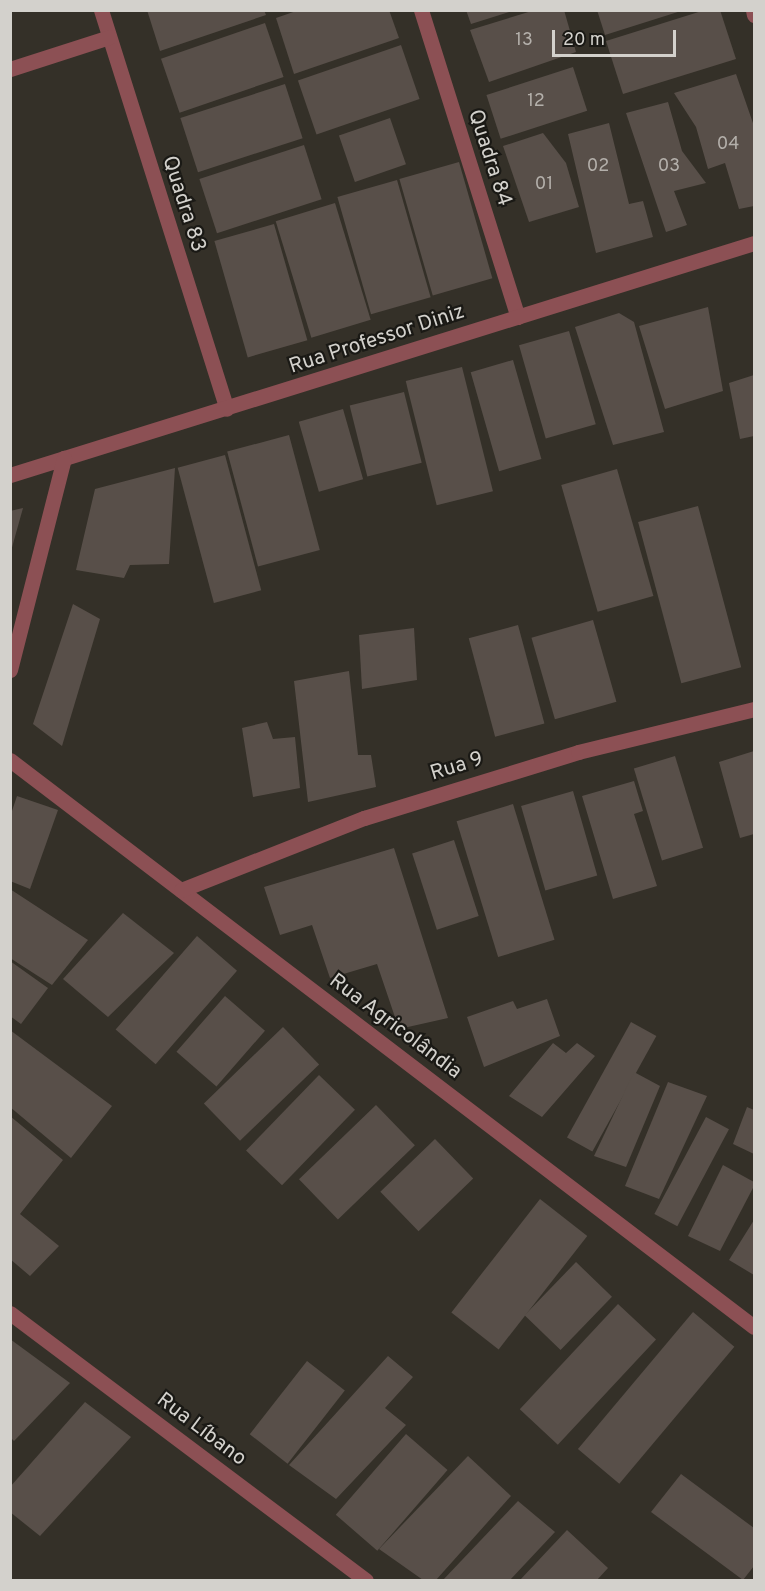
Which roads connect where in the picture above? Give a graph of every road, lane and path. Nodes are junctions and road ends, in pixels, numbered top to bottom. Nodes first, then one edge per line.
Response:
1 (100, 10) edge
2 (421, 10) edge
3 (753, 10) edge
4 (754, 15) edge
5 (109, 37) junction
6 (10, 69) edge
7 (754, 243) edge
8 (518, 317) junction
9 (227, 409) junction
10 (64, 458) junction
11 (10, 475) edge
12 (10, 670) edge
13 (754, 709) edge
14 (10, 760) edge
15 (181, 890) junction
16 (10, 1313) edge
17 (754, 1327) edge
18 (366, 1581) edge

1 - 5 street, Quadra 83
2 - 8 street, Quadra 84
3 - 4 street
5 - 6 street
5 - 9 street, Quadra 83
7 - 8 street, Rua Professor Diniz
8 - 9 street, Rua Professor Diniz
9 - 10 street, Rua Professor Diniz
10 - 11 street, Rua Professor Diniz
10 - 12 street
13 - 15 street, Rua 9
14 - 15 street, Rua Agricolândia
15 - 17 street, Rua Agricolândia
16 - 18 street, Rua Líbano

